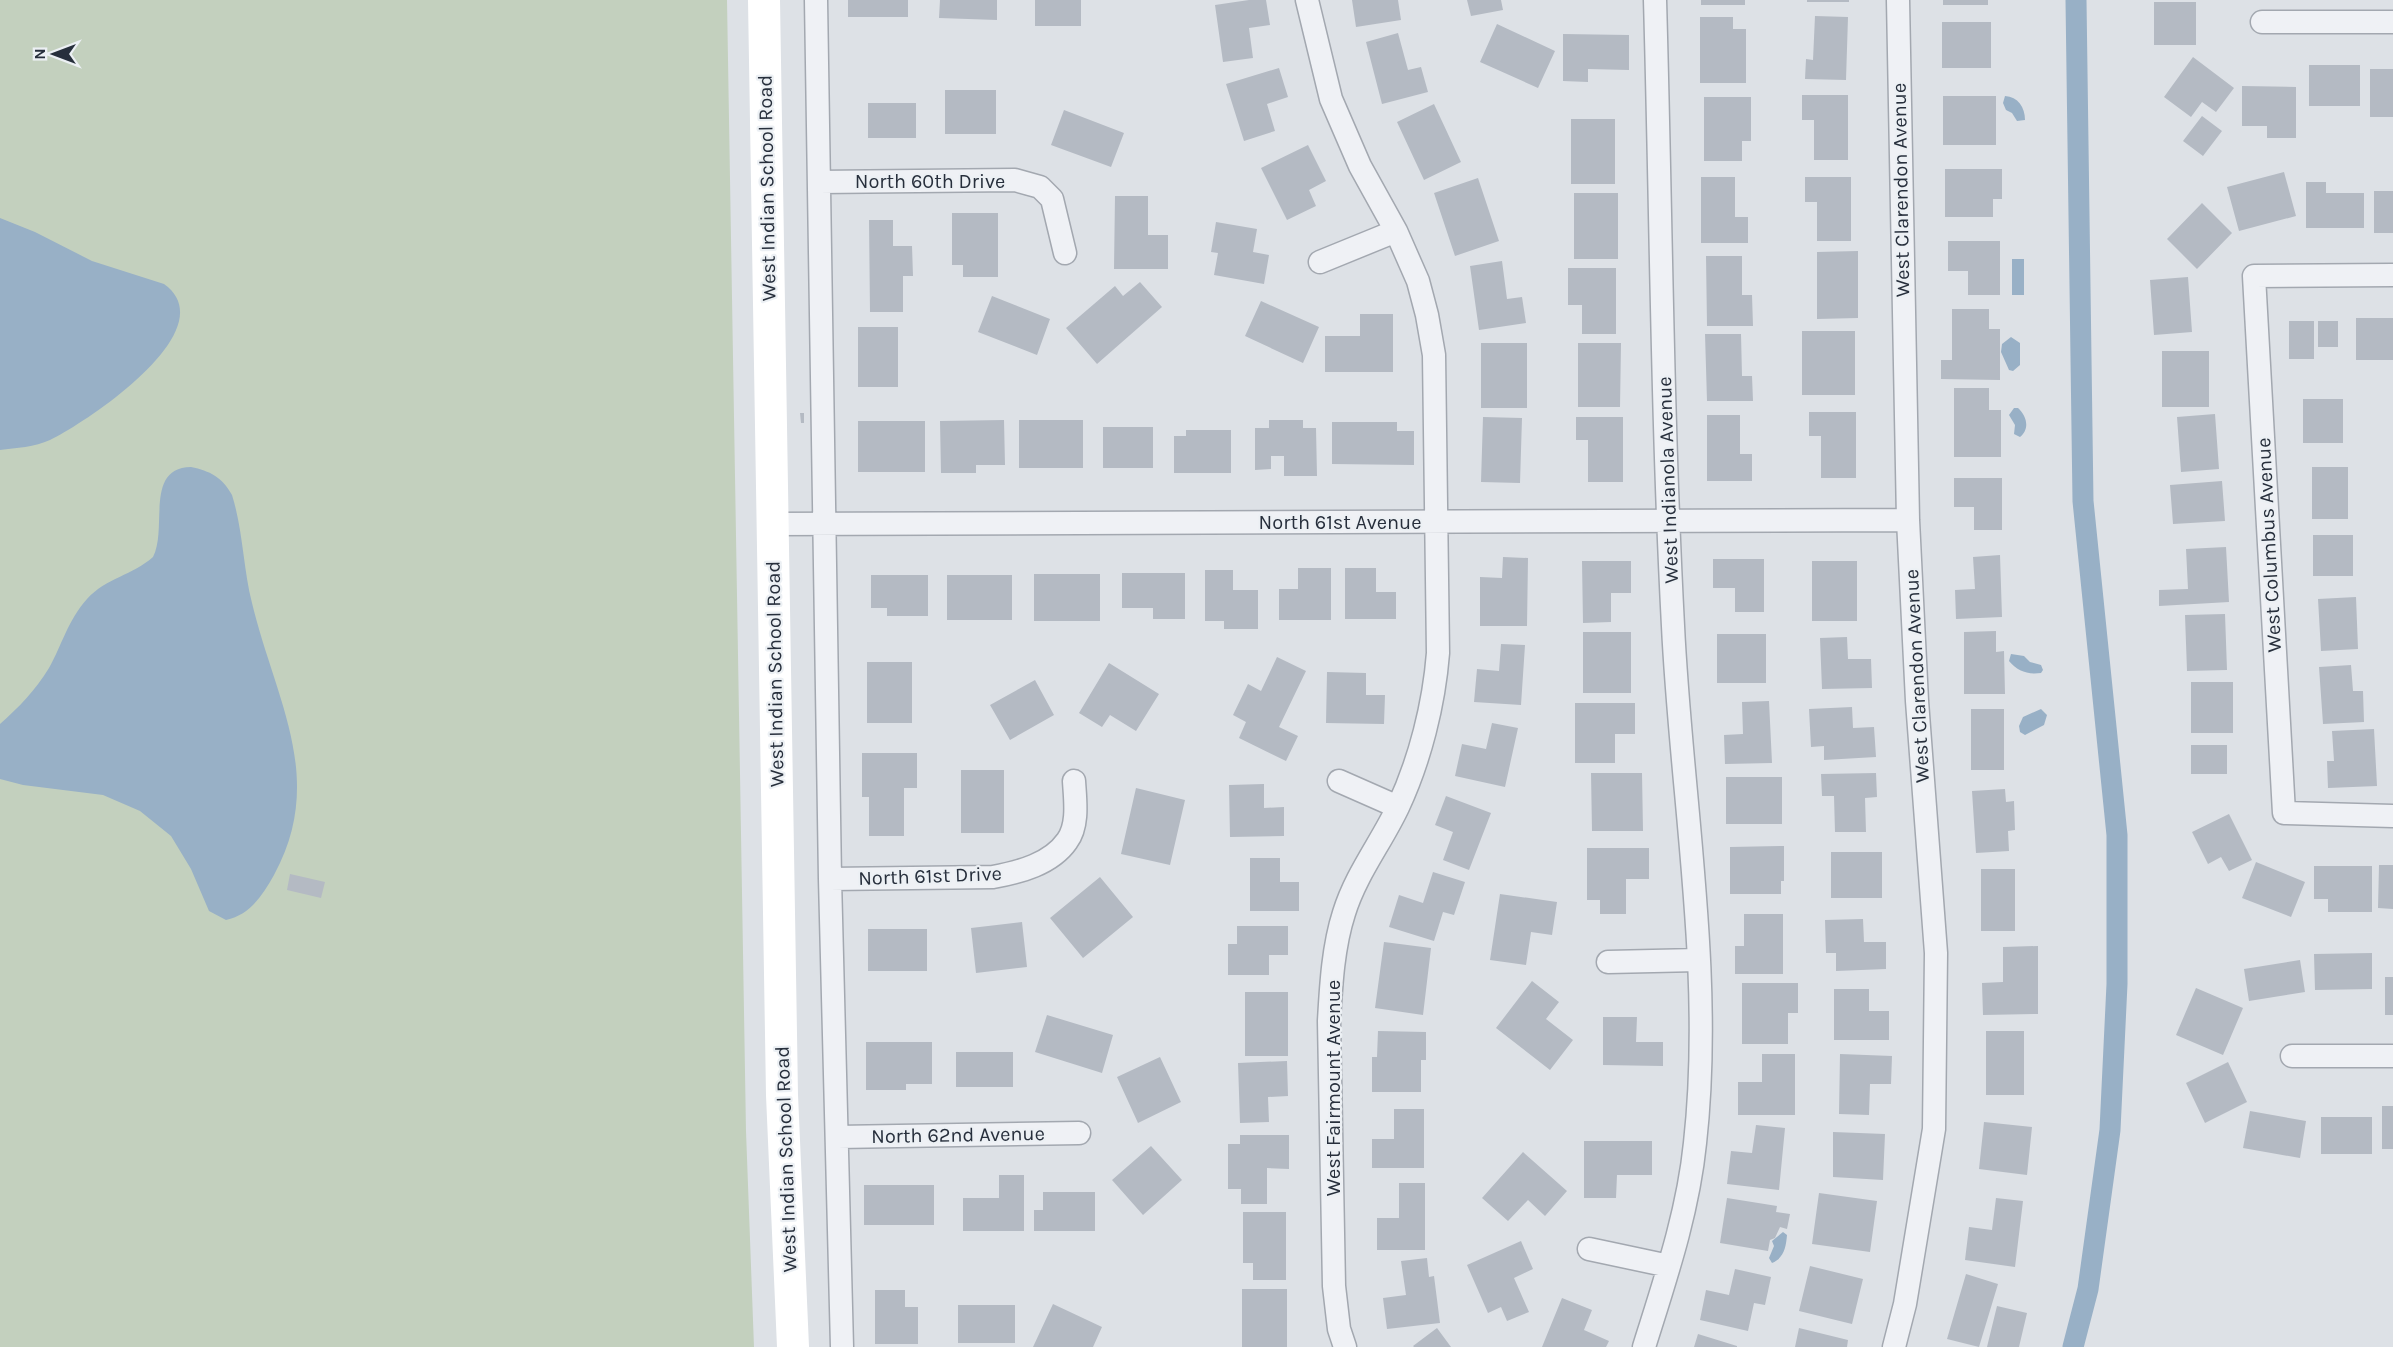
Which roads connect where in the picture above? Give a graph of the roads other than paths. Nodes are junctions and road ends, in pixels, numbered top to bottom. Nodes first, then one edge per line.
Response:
1 (764, 0) edge
2 (816, 0) edge
3 (1307, 0) edge
4 (1655, 0) edge
5 (1898, 0) edge
6 (2262, 22) dead end
7 (2393, 22) edge
8 (819, 182) junction
9 (1396, 231) junction
10 (1065, 253) dead end
11 (1320, 262) dead end
12 (2393, 275) edge
13 (1908, 520) junction
14 (1437, 522) junction
15 (1668, 522) junction
16 (772, 524) junction
17 (826, 524) junction
18 (1074, 781) dead end
19 (1339, 781) dead end
20 (1398, 807) junction
21 (2393, 816) edge
22 (830, 879) junction
23 (1698, 960) junction
24 (1608, 962) dead end
25 (2292, 1056) dead end
26 (2393, 1056) edge
27 (1079, 1132) dead end
28 (838, 1137) junction
29 (1589, 1249) dead end
30 (1669, 1266) junction
31 (793, 1347) edge
32 (842, 1347) edge
33 (1345, 1347) edge
34 (1644, 1347) edge
35 (1894, 1347) edge

1 - 16 main road, West Indian School Road
2 - 8 street
3 - 9 street, West Fairmount Avenue
4 - 15 street, West Indianola Avenue
5 - 13 street, West Clarendon Avenue
6 - 7 street
8 - 10 street, North 60th Drive
8 - 17 street
9 - 11 street
9 - 14 street, West Fairmount Avenue
12 - 21 street, West Columbus Avenue
13 - 15 street, North 61st Avenue
13 - 35 street, West Clarendon Avenue
14 - 15 street, North 61st Avenue
14 - 17 street, North 61st Avenue
14 - 20 street, West Fairmount Avenue
15 - 23 street, West Indianola Avenue
16 - 17 street, North 61st Avenue
16 - 31 main road, West Indian School Road
17 - 22 street
18 - 22 street, North 61st Drive
19 - 20 street
20 - 33 street, West Fairmount Avenue
22 - 28 street
23 - 24 street
23 - 30 street, West Indianola Avenue
25 - 26 street
27 - 28 street, North 62nd Avenue
28 - 32 street
29 - 30 street
30 - 34 street, West Indianola Avenue

